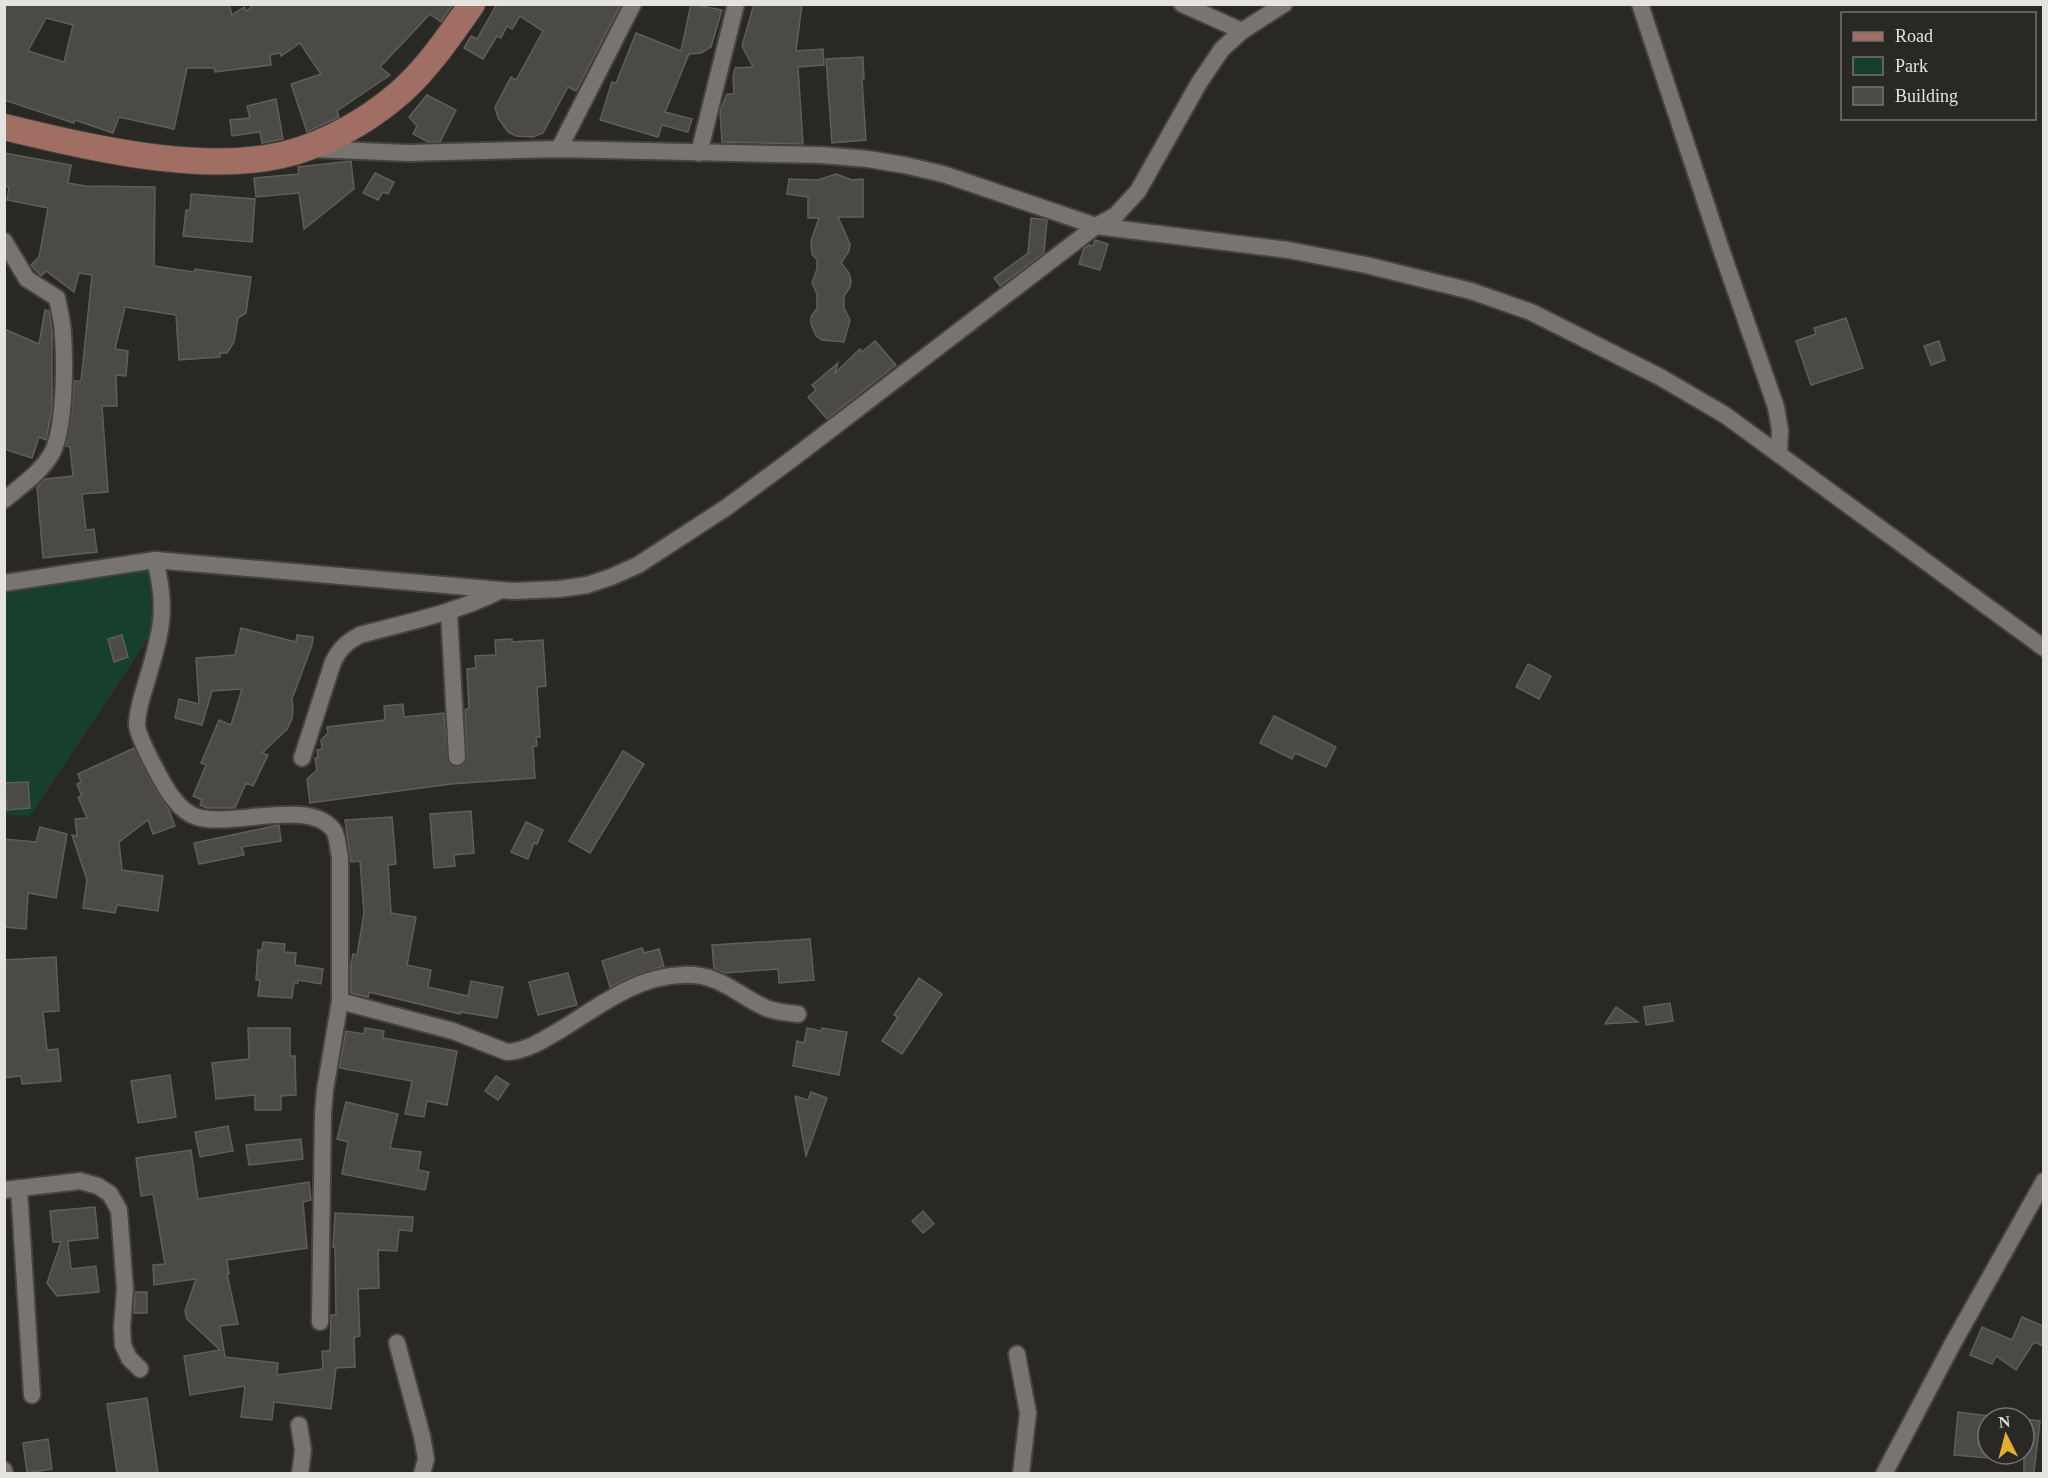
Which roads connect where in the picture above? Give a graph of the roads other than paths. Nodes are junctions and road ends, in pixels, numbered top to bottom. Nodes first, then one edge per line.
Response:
1 (472, 4) edge
2 (633, 4) edge
3 (736, 4) edge
4 (1182, 4) edge
5 (1284, 4) edge
6 (1640, 4) edge
7 (1242, 31) junction
8 (4, 127) edge
9 (305, 149) junction
10 (559, 149) junction
11 (699, 153) junction
12 (1096, 226) junction
13 (4, 241) edge
14 (1779, 454) junction
15 (4, 500) edge
16 (155, 560) junction
17 (4, 583) edge
18 (499, 591) junction
19 (449, 612) junction
20 (2043, 648) edge
21 (457, 757) dead end
22 (302, 758) dead end
23 (340, 1001) junction
24 (798, 1014) dead end
25 (2043, 1181) edge
26 (12, 1189) edge
27 (320, 1322) dead end
28 (397, 1343) dead end
29 (1017, 1354) dead end
30 (140, 1370) dead end
31 (33, 1395) dead end
32 (299, 1425) dead end
33 (300, 1473) edge
34 (422, 1473) edge
35 (1021, 1473) edge
36 (1884, 1473) edge

1 - 9 main road
2 - 10 street
3 - 11 street
4 - 7 street
5 - 7 street
6 - 14 street
7 - 12 street
8 - 9 main road
9 - 10 street
10 - 11 street
11 - 12 street
12 - 14 street
12 - 18 street
13 - 15 street
14 - 20 street
16 - 17 street
16 - 18 street
16 - 23 street
18 - 19 street
19 - 21 street
19 - 22 street
23 - 24 street
23 - 27 street
25 - 36 street
26 - 30 street
26 - 31 street
28 - 34 street
29 - 35 street
32 - 33 street

